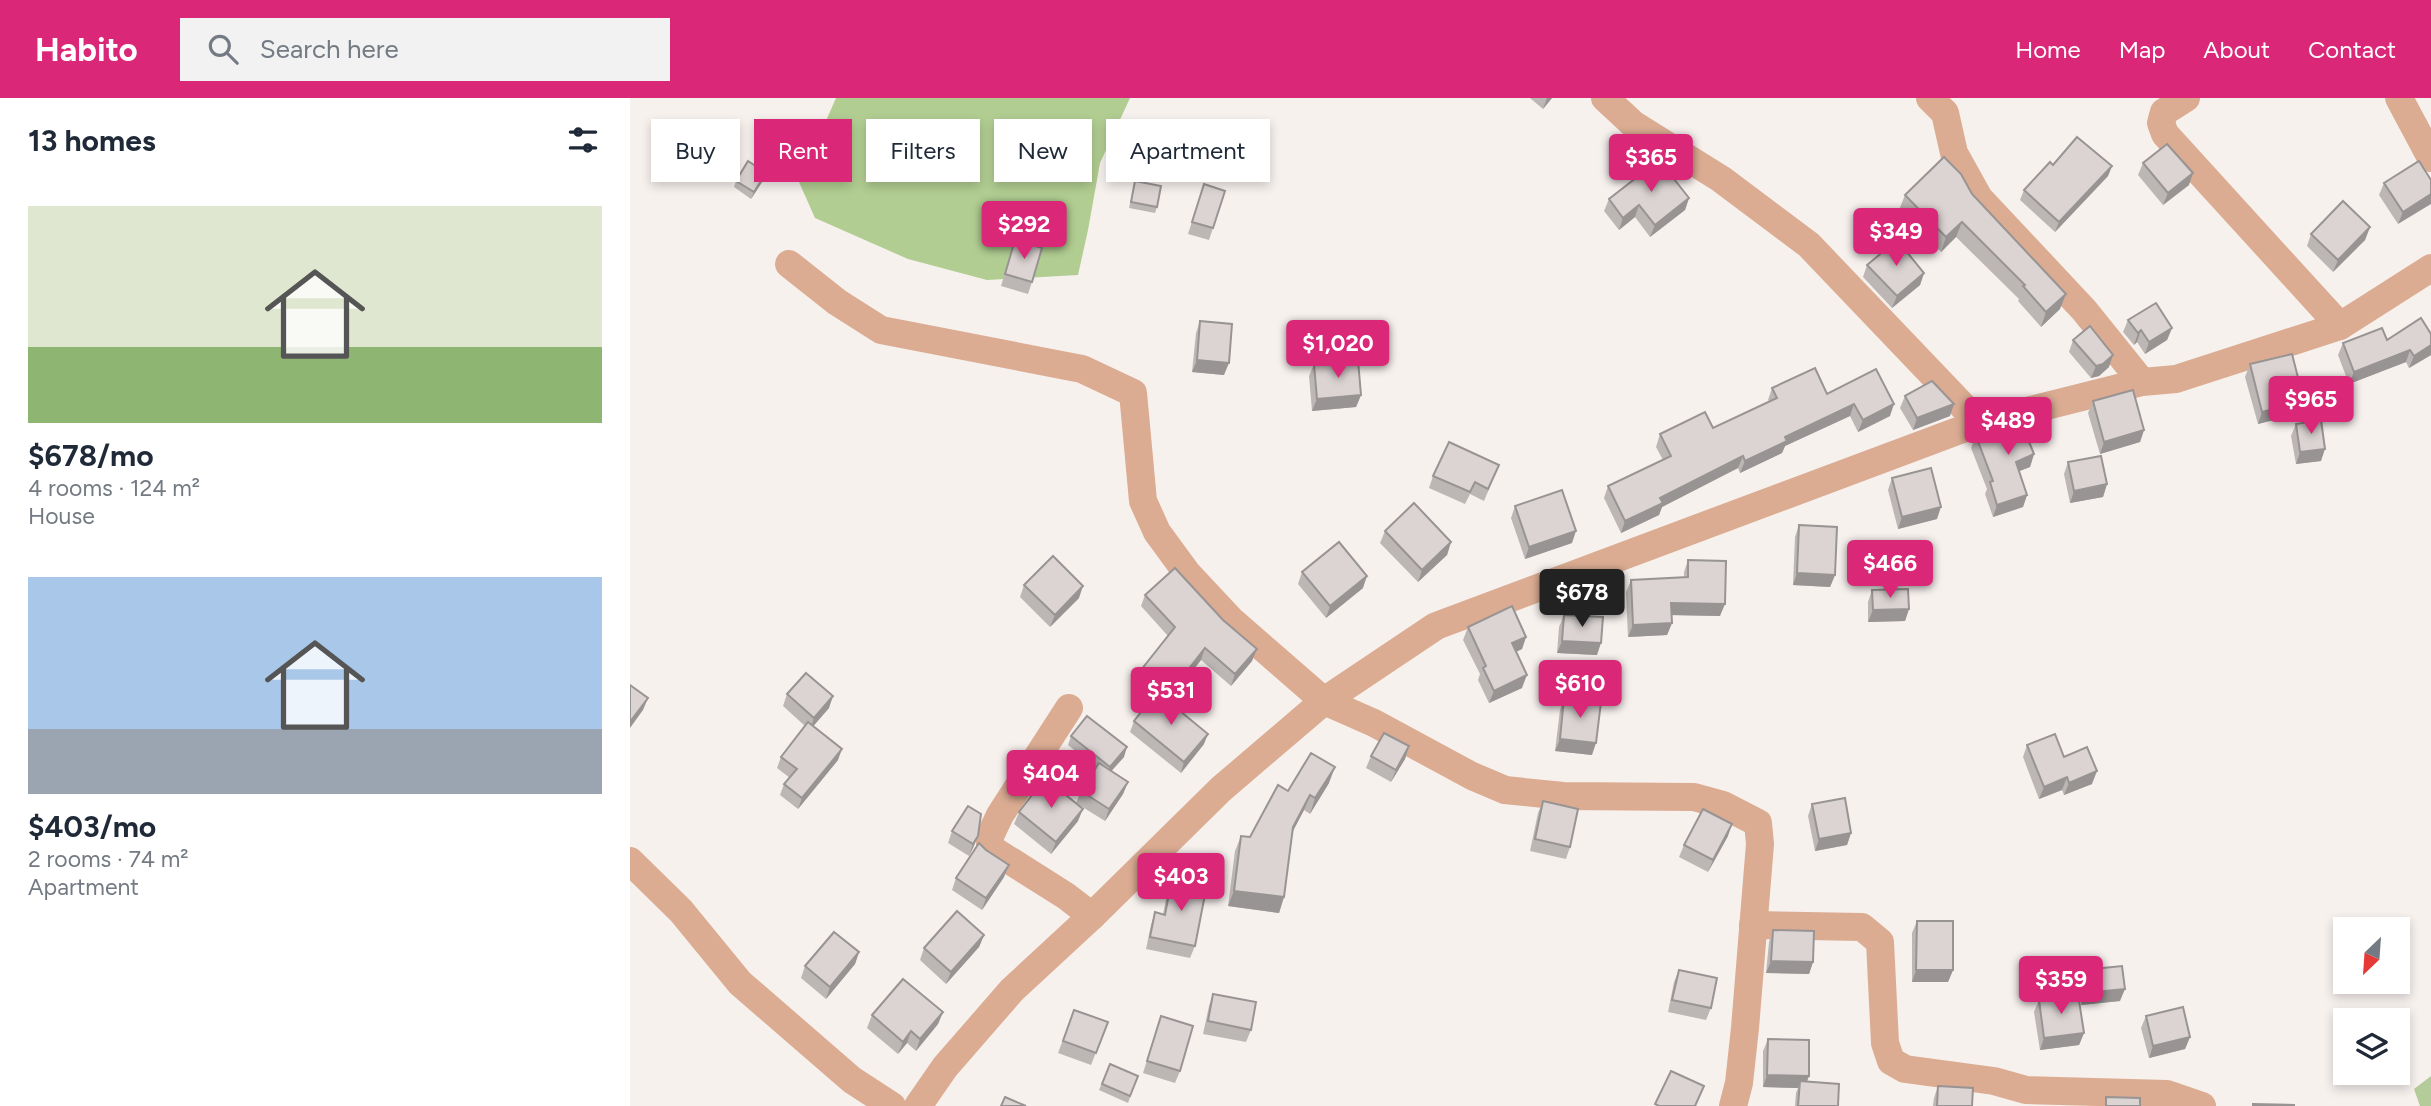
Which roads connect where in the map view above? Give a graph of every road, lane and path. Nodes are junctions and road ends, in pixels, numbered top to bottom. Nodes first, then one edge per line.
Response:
1 (1605, 98) edge
2 (1930, 98) edge
3 (2186, 98) edge
4 (2399, 98) edge
5 (2431, 158) edge
6 (789, 264) dead end
7 (2431, 268) edge
8 (2340, 326) junction
9 (2142, 382) junction
10 (1979, 423) junction
11 (1324, 701) junction
12 (1069, 708) dead end
13 (630, 861) edge
14 (1092, 916) junction
15 (1754, 925) junction
16 (892, 1106) edge
17 (918, 1106) edge
18 (1733, 1106) edge
19 (2202, 1106) edge

1 - 10 street
2 - 9 street
3 - 8 street
4 - 5 street
6 - 11 street
7 - 8 street
8 - 9 street
9 - 10 street
10 - 11 street
11 - 14 street
11 - 15 street
12 - 14 street
13 - 16 street
14 - 17 street
15 - 18 street
15 - 19 street

